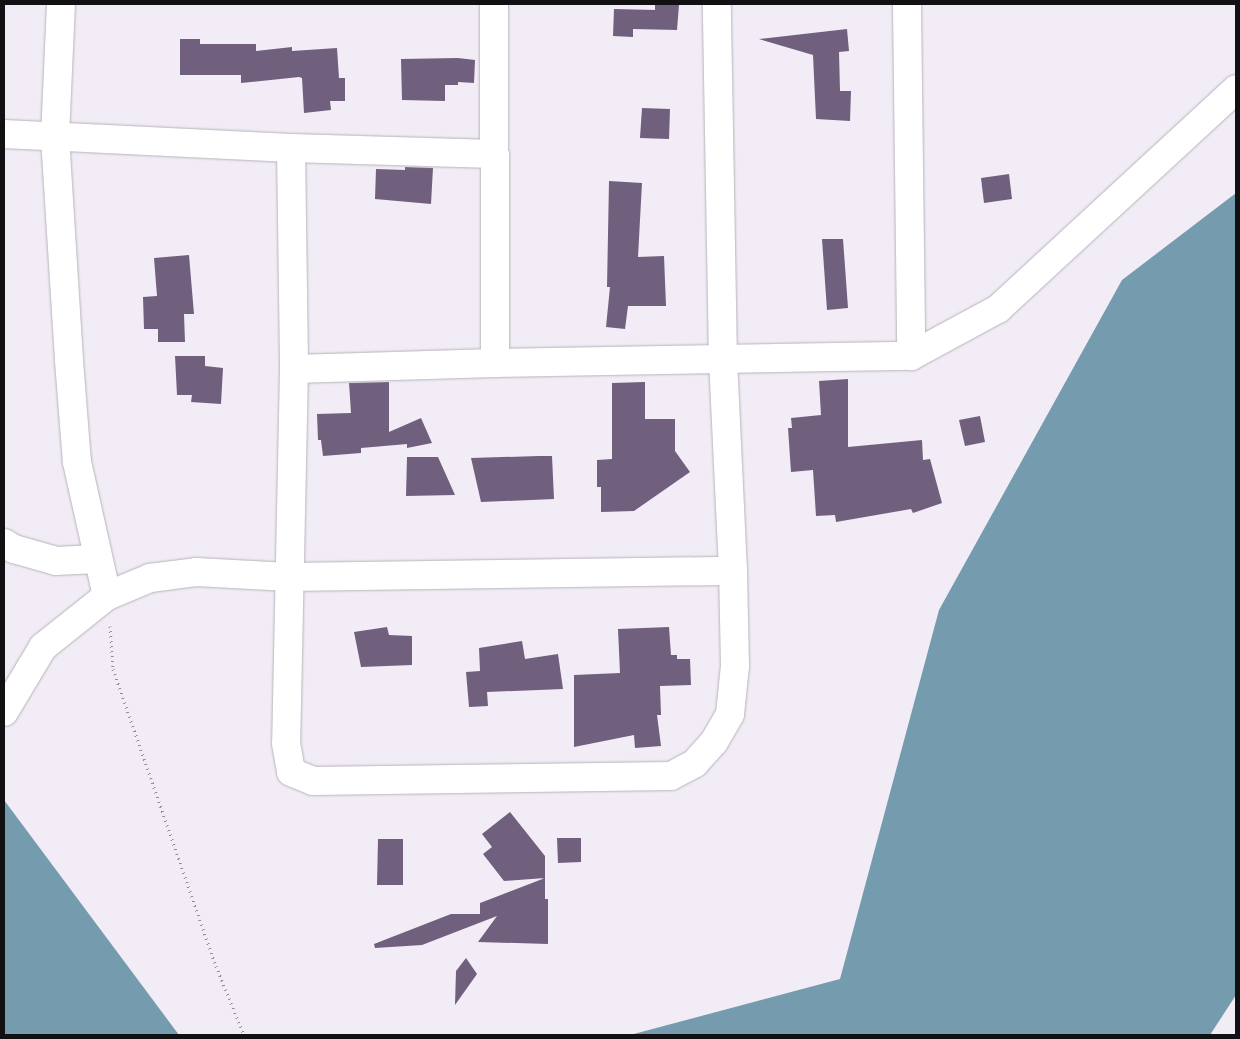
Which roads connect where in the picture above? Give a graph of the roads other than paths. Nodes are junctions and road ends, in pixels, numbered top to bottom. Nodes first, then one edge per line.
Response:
1 (61, 4) edge
2 (494, 4) edge
3 (717, 4) edge
4 (907, 4) edge
5 (1236, 89) edge
6 (4, 134) edge
7 (55, 137) junction
8 (291, 148) junction
9 (494, 154) junction
10 (911, 356) junction
11 (723, 361) junction
12 (495, 363) junction
13 (294, 369) junction
14 (4, 543) edge
15 (97, 559) junction
16 (733, 571) junction
17 (289, 576) junction
18 (107, 596) junction
19 (4, 712) edge

1 - 7 street
2 - 9 street
3 - 11 street
4 - 10 street
5 - 10 street
6 - 7 street
7 - 8 street
7 - 15 street
8 - 9 street
8 - 13 street
9 - 12 street
10 - 11 street
11 - 12 street
11 - 16 street
12 - 13 street
13 - 17 street
14 - 15 street
15 - 18 street
16 - 17 street
16 - 17 street
17 - 18 street
18 - 19 street

